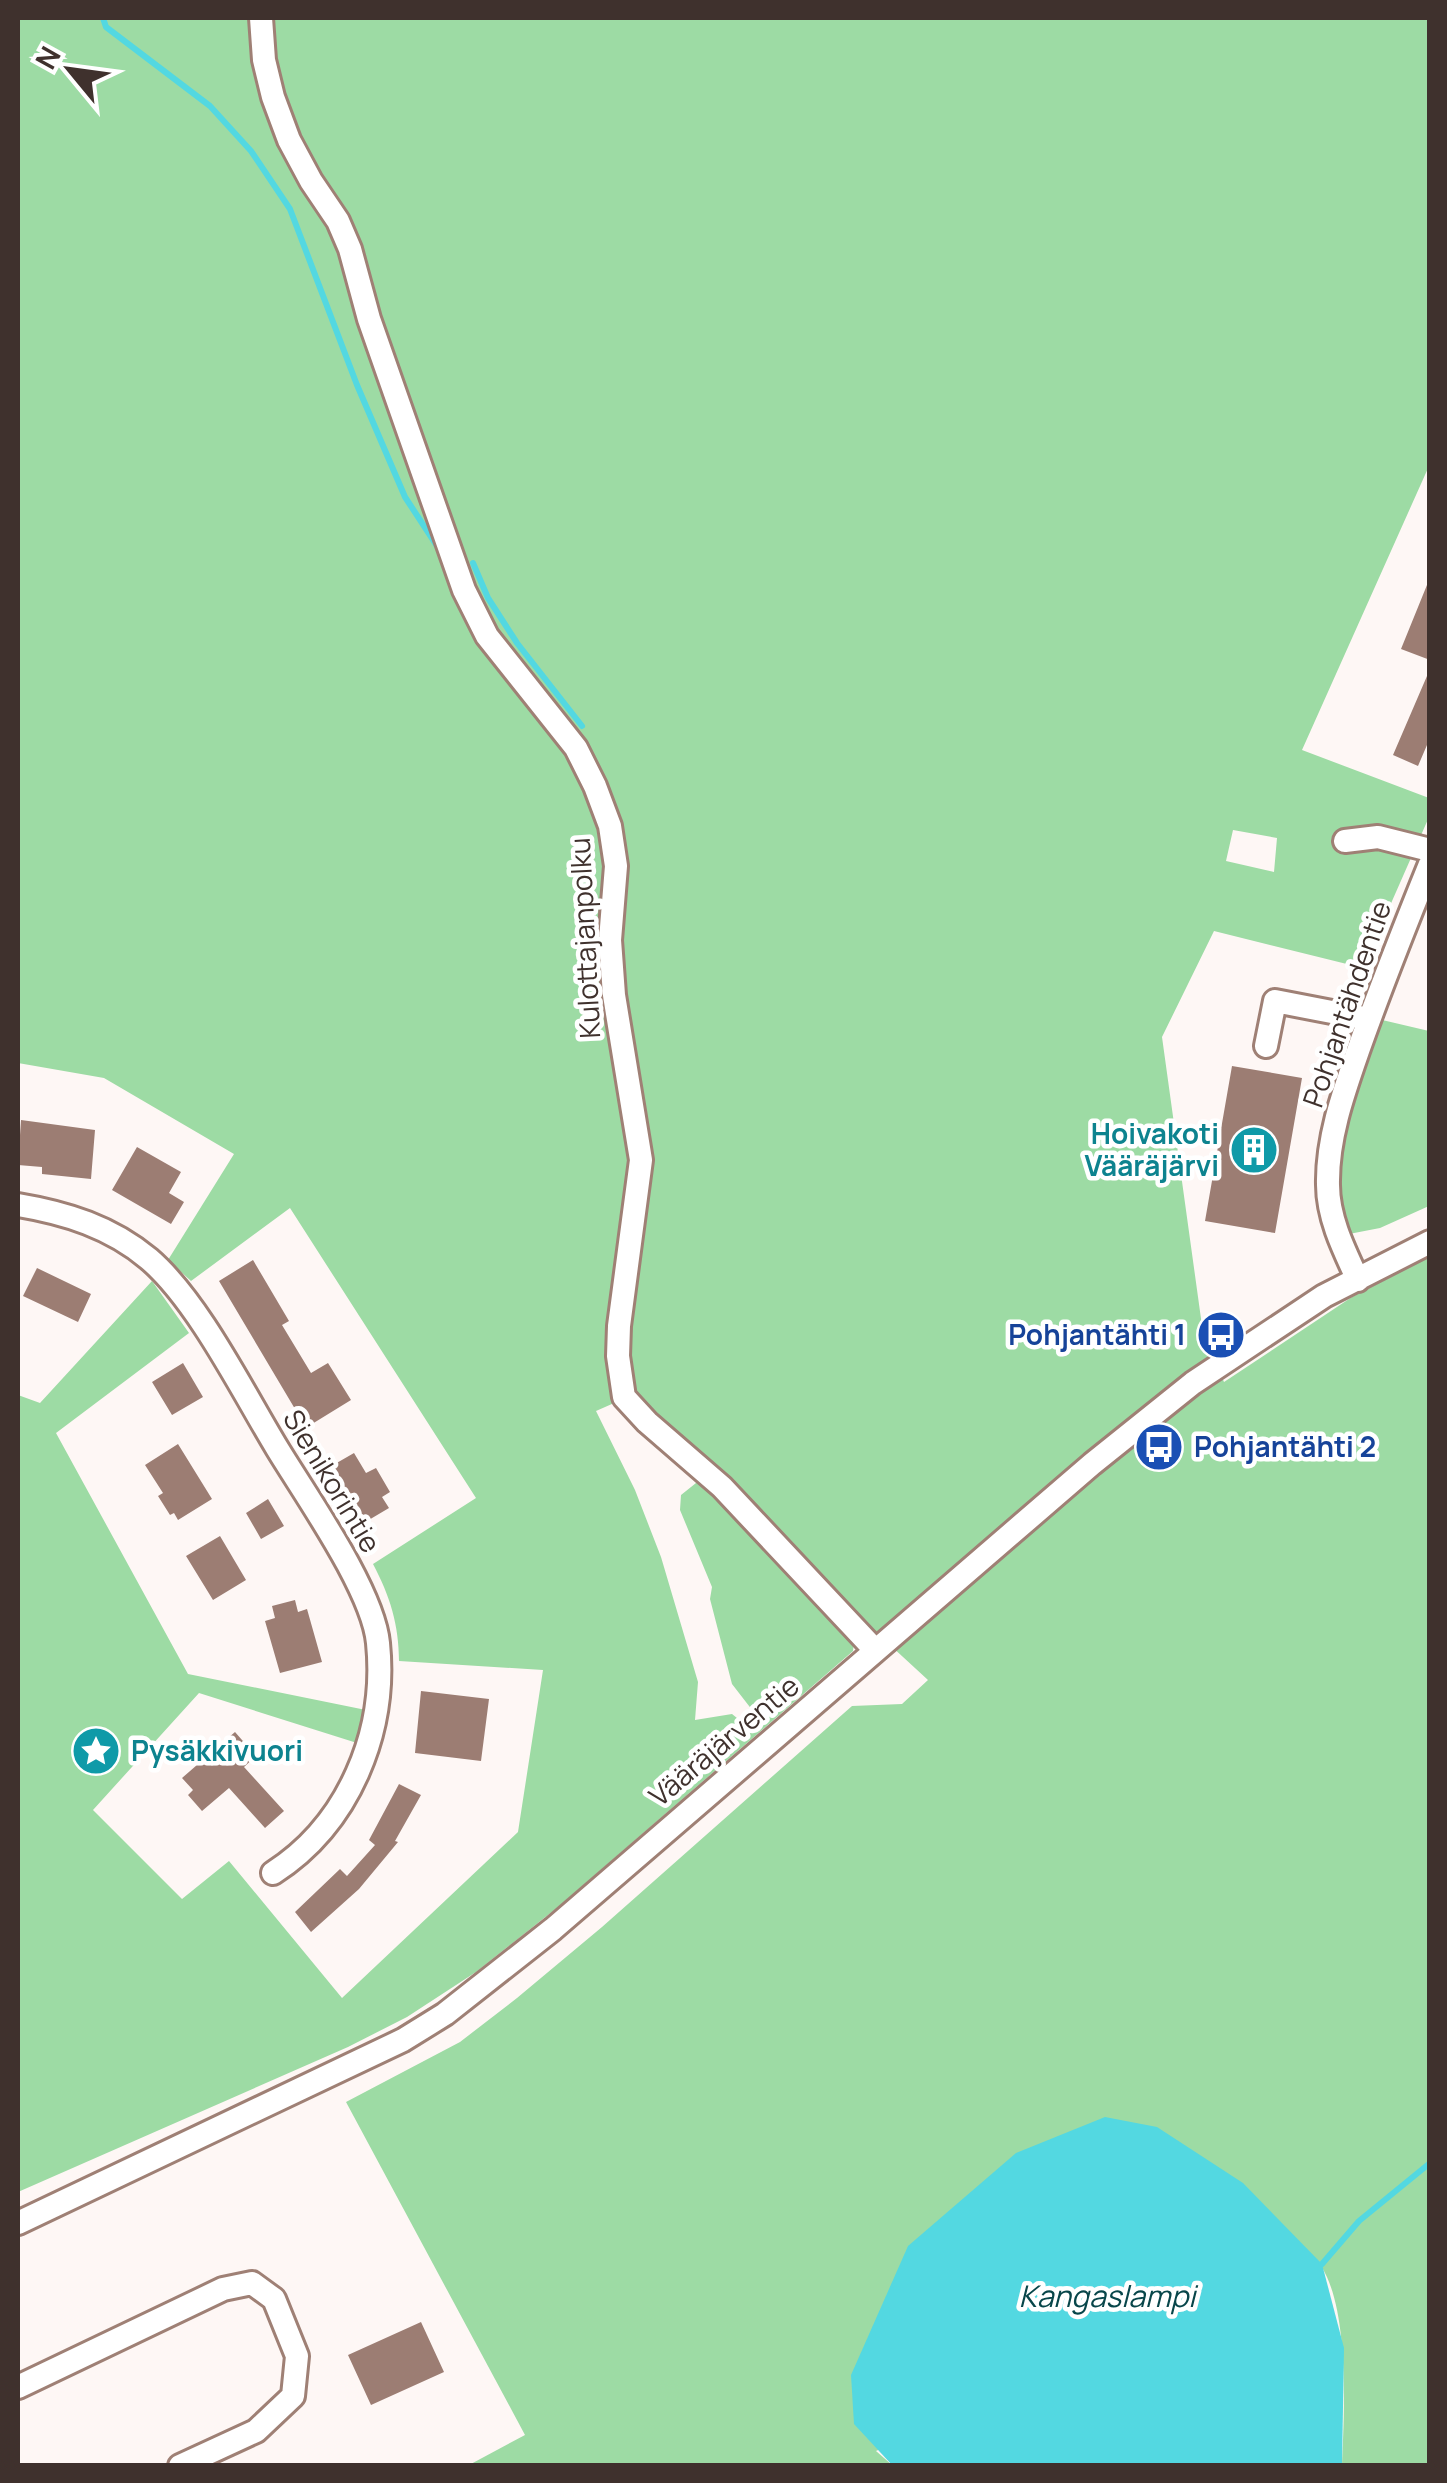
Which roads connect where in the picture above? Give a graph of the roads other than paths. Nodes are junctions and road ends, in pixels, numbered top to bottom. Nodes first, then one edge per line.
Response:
1 (261, 18) edge
2 (1345, 841) dead end
3 (1430, 850) edge
4 (1430, 864) edge
5 (1368, 1019) junction
6 (1266, 1046) dead end
7 (18, 1205) edge
8 (1430, 1242) edge
9 (1358, 1280) junction
10 (875, 1650) junction
11 (273, 1873) dead end
12 (18, 2223) edge
13 (18, 2387) edge
14 (180, 2466) edge

1 - 10 street, Kulottajanpolku
2 - 3 street
4 - 5 street, Pohjantähdentie
5 - 6 street
5 - 9 street, Pohjantähdentie
7 - 11 street, Sienikorintie
8 - 9 street, Vääräjärventie
9 - 10 street, Vääräjärventie
10 - 12 street, Vääräjärventie
13 - 14 street

